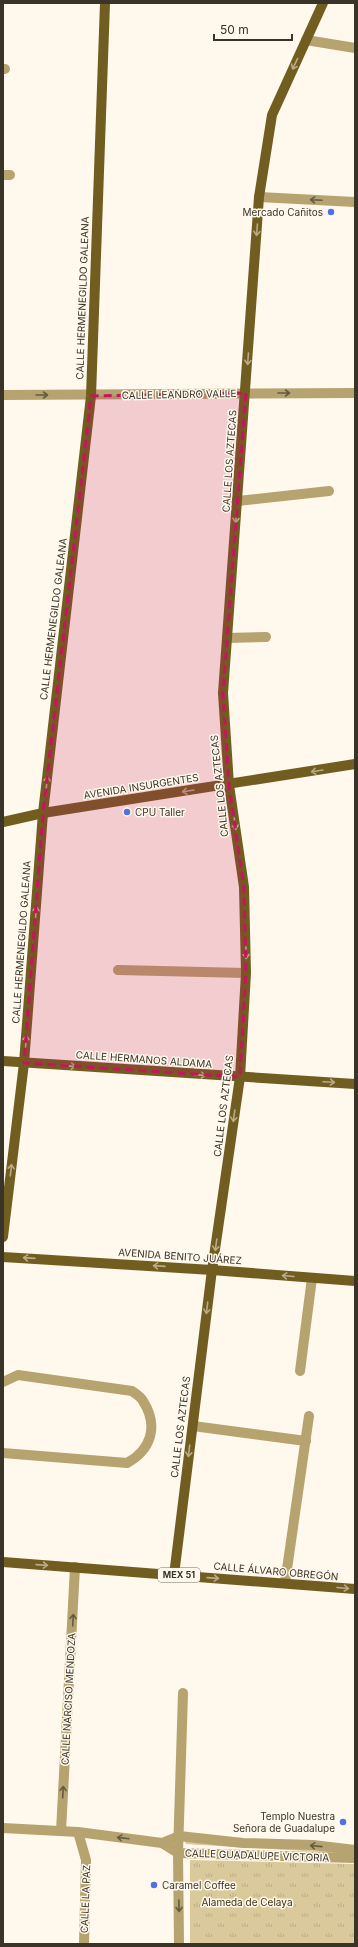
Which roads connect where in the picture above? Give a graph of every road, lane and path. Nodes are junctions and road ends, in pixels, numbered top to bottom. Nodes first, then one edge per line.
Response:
1 (105, 3) edge
2 (323, 3) edge
3 (306, 40) junction
4 (355, 48) edge
5 (259, 197) junction
6 (355, 202) edge
7 (355, 392) edge
8 (246, 393) junction
9 (3, 395) edge
10 (91, 396) junction
11 (329, 491) dead end
12 (238, 501) junction
13 (227, 638) junction
14 (266, 638) dead end
15 (355, 764) edge
16 (229, 785) junction
17 (43, 813) junction
18 (3, 822) edge
19 (118, 970) dead end
20 (246, 973) junction
21 (3, 1062) edge
22 (24, 1063) junction
23 (240, 1077) junction
24 (355, 1084) edge
25 (3, 1237) edge
26 (3, 1257) edge
27 (212, 1270) junction
28 (312, 1278) junction
29 (355, 1281) edge
30 (300, 1371) dead end
31 (3, 1382) edge
32 (309, 1416) dead end
33 (193, 1426) junction
34 (306, 1441) junction
35 (3, 1452) edge
36 (3, 1562) edge
37 (75, 1567) junction
38 (174, 1575) junction
39 (285, 1583) junction
40 (355, 1589) edge
41 (183, 1693) dead end
42 (3, 1828) edge
43 (61, 1831) junction
44 (78, 1832) junction
45 (179, 1836) junction
46 (162, 1843) junction
47 (355, 1850) edge
48 (178, 1853) junction
49 (355, 1858) edge
50 (84, 1944) edge
51 (179, 1944) edge

1 - 10 main road, CALLE HERMENEGILDO GALEANA
2 - 3 main road, CALLE LOS AZTECAS
3 - 4 street
3 -> 5 main road, CALLE LOS AZTECAS
6 -> 5 street
5 -> 8 main road, CALLE LOS AZTECAS
8 -> 7 street, CALLE LEANDRO VALLE
8 - 10 street, CALLE LEANDRO VALLE
8 - 12 main road, CALLE LOS AZTECAS
9 -> 10 street, CALLE LEANDRO VALLE
17 -> 10 main road, CALLE HERMENEGILDO GALEANA
11 - 12 street
12 -> 13 main road, CALLE LOS AZTECAS
13 - 14 street
13 - 16 main road, CALLE LOS AZTECAS
15 -> 16 main road, AVENIDA INSURGENTES
16 -> 17 main road, AVENIDA INSURGENTES
16 -> 20 main road, CALLE LOS AZTECAS
17 - 18 main road, AVENIDA INSURGENTES
22 -> 17 main road, CALLE HERMENEGILDO GALEANA
19 - 20 street
20 - 23 main road, CALLE LOS AZTECAS
21 - 22 main road, CALLE HERMANOS ALDAMA
22 -> 23 main road, CALLE HERMANOS ALDAMA
25 -> 22 main road, CALLE HERMENEGILDO GALEANA
23 -> 24 main road, CALLE HERMANOS ALDAMA
23 -> 27 main road, CALLE LOS AZTECAS
27 -> 26 main road, AVENIDA BENITO JUÁREZ
28 -> 27 main road, AVENIDA BENITO JUÁREZ
27 -> 33 main road, CALLE LOS AZTECAS
28 - 29 main road, AVENIDA BENITO JUÁREZ
28 - 30 street
31 - 35 street
32 - 34 street
33 - 34 street
33 -> 38 main road, CALLE LOS AZTECAS
34 - 39 street
36 -> 37 main road, CALLE ÁLVARO OBREGÓN / MEX 51
37 - 38 main road, CALLE ÁLVARO OBREGÓN / MEX 51
43 -> 37 street, CALLE NARCISO MENDOZA
38 -> 39 main road, CALLE ÁLVARO OBREGÓN / MEX 51
39 -> 40 main road, CALLE ÁLVARO OBREGÓN / MEX 51
41 - 45 street
42 - 43 street, CALLE GUADALUPE VICTORIA
43 - 44 street, CALLE GUADALUPE VICTORIA
46 -> 44 street, CALLE GUADALUPE VICTORIA
44 - 50 street, CALLE LA PAZ
45 - 46 street, CALLE GUADALUPE VICTORIA
47 -> 45 street, CALLE GUADALUPE VICTORIA
45 - 48 street
46 - 48 street, CALLE GUADALUPE VICTORIA
48 - 49 street, CALLE GUADALUPE VICTORIA
48 -> 51 street

